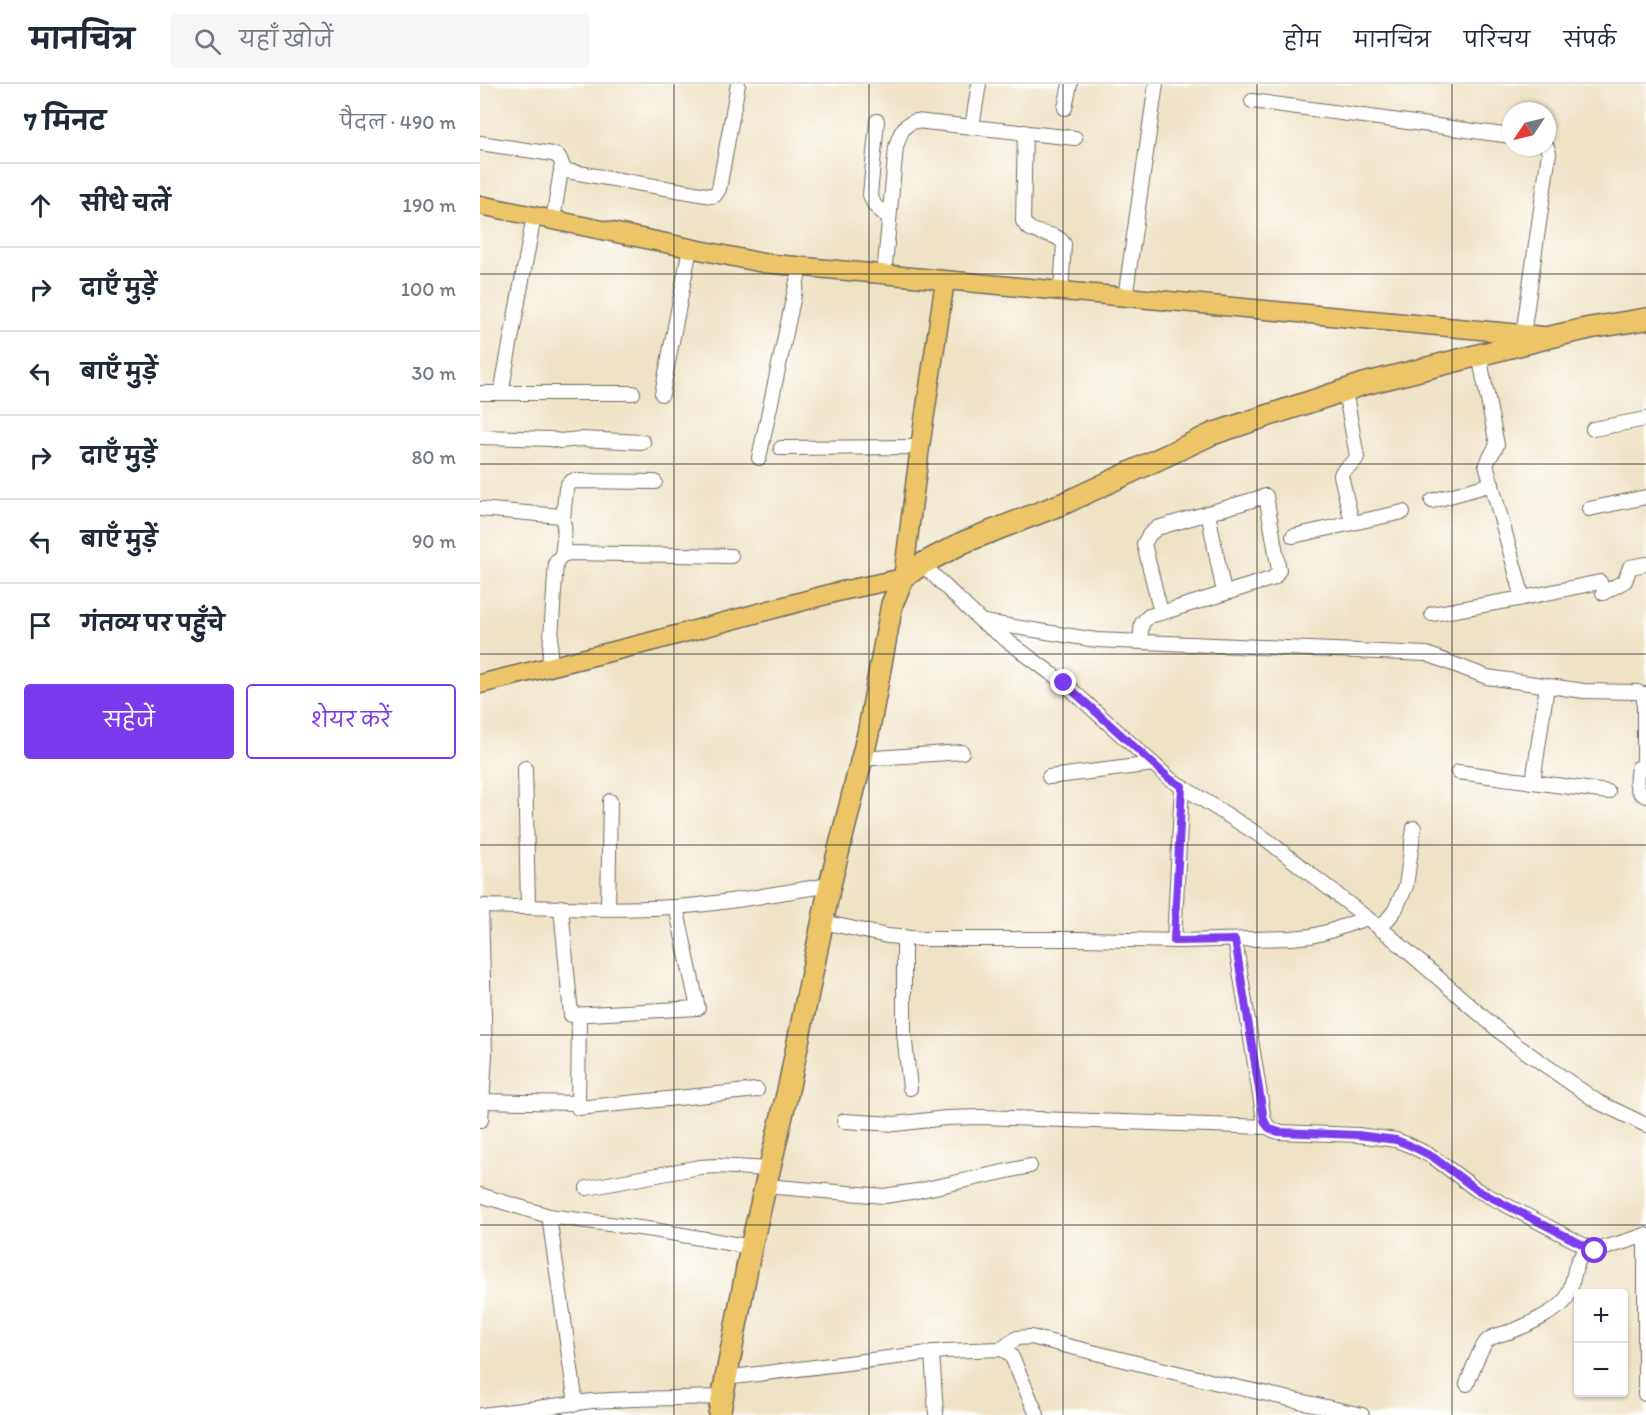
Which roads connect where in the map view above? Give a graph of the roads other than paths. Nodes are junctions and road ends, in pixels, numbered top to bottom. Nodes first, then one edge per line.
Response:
1 (738, 84) edge
2 (979, 84) edge
3 (1070, 84) edge
4 (1156, 84) edge
5 (1252, 101) dead end
6 (1065, 108) dead end
7 (877, 121) dead end
8 (972, 127) junction
9 (1025, 132) junction
10 (1502, 135) edge
11 (1075, 138) dead end
12 (480, 143) edge
13 (1549, 156) edge
14 (561, 170) junction
15 (480, 205) edge
16 (534, 216) junction
17 (889, 218) junction
18 (553, 220) junction
19 (690, 248) junction
20 (800, 267) junction
21 (884, 275) junction
22 (945, 281) junction
23 (1061, 292) junction
24 (1125, 298) junction
25 (1646, 320) edge
26 (1523, 334) junction
27 (1550, 337) junction
28 (1479, 355) junction
29 (1345, 390) junction
30 (480, 393) edge
31 (501, 393) junction
32 (633, 393) dead end
33 (662, 394) dead end
34 (1646, 419) edge
35 (1593, 429) dead end
36 (480, 437) edge
37 (643, 442) dead end
38 (920, 447) junction
39 (781, 448) dead end
40 (759, 458) dead end
41 (655, 482) dead end
42 (1492, 484) junction
43 (1646, 497) edge
44 (1432, 501) dead end
45 (480, 509) edge
46 (1588, 509) dead end
47 (1403, 512) dead end
48 (1208, 513) junction
49 (563, 519) junction
50 (1352, 523) junction
51 (1293, 536) dead end
52 (562, 555) junction
53 (731, 556) dead end
54 (922, 564) junction
55 (1646, 564) edge
56 (903, 578) junction
57 (1224, 593) junction
58 (1523, 598) junction
59 (1161, 613) junction
60 (1432, 614) dead end
61 (981, 621) junction
62 (1140, 641) junction
63 (549, 667) junction
64 (480, 684) edge
65 (1547, 686) junction
66 (1645, 695) edge
67 (962, 752) dead end
68 (861, 759) junction
69 (1154, 764) junction
70 (525, 768) dead end
71 (1458, 772) dead end
72 (1049, 777) dead end
73 (1533, 782) junction
74 (1182, 786) junction
75 (1608, 792) dead end
76 (1646, 796) edge
77 (610, 801) dead end
78 (1414, 828) dead end
79 (830, 885) junction
80 (481, 906) edge
81 (676, 906) junction
82 (528, 907) junction
83 (561, 907) junction
84 (608, 908) junction
85 (1367, 918) junction
86 (823, 922) junction
87 (1380, 929) junction
88 (904, 937) junction
89 (1235, 940) junction
90 (1174, 941) junction
91 (579, 1015) junction
92 (482, 1034) edge
93 (910, 1088) dead end
94 (757, 1090) dead end
95 (482, 1101) junction
96 (578, 1103) junction
97 (481, 1120) edge
98 (844, 1122) dead end
99 (1646, 1125) edge
100 (1267, 1127) junction
101 (1030, 1166) dead end
102 (767, 1177) junction
103 (587, 1188) dead end
104 (480, 1195) edge
105 (549, 1216) junction
106 (1646, 1235) edge
107 (751, 1247) junction
108 (1595, 1251) junction
109 (1001, 1349) junction
110 (932, 1353) junction
111 (1467, 1384) dead end
112 (1645, 1394) edge
113 (722, 1397) edge
114 (576, 1404) junction
115 (482, 1415) edge
116 (936, 1415) edge
117 (1038, 1415) edge
118 (1362, 1415) edge

1 - 14 street
2 - 8 street
3 - 6 street
4 - 24 street
5 - 10 street
7 - 17 street
8 - 9 street
8 - 17 street
9 - 11 street
9 - 23 street
12 - 14 street
13 - 26 street
14 - 18 street
15 - 16 main road
16 - 18 main road
16 - 31 street
17 - 21 street
18 - 19 main road
19 - 20 main road
19 - 33 street
20 - 21 main road
20 - 40 street
21 - 22 main road
22 - 23 main road
22 - 38 main road
23 - 24 main road
24 - 26 main road
25 - 27 highway
26 - 27 main road
27 - 28 highway
28 - 29 highway
28 - 42 street
29 - 50 street
29 - 54 highway
30 - 31 street
31 - 32 street
34 - 35 street
36 - 37 street
38 - 39 street
38 - 56 main road
41 - 49 street
42 - 44 street
42 - 58 street
43 - 46 street
45 - 49 street
47 - 50 street
48 - 57 street
48 - 57 street
48 - 59 street
49 - 52 street
50 - 51 street
52 - 53 street
52 - 63 street
54 - 56 highway
54 - 61 street
55 - 58 street
56 - 63 main road
56 - 68 highway
57 - 59 street
58 - 60 street
59 - 62 street
61 - 62 street
61 - 69 street
62 - 65 street
63 - 64 main road
65 - 66 street
65 - 73 street
66 - 76 street
67 - 68 street
68 - 79 highway
69 - 72 street
69 - 74 street
70 - 82 street
71 - 73 street
73 - 75 street
74 - 85 street
74 - 90 street
77 - 84 street
78 - 87 street
79 - 81 street
79 - 86 highway
80 - 82 street
80 - 92 street
81 - 84 street
81 - 91 street
82 - 83 street
83 - 84 street
83 - 91 street
85 - 87 street
85 - 89 street
86 - 88 street
86 - 102 highway
87 - 99 street
88 - 90 street
88 - 93 street
89 - 90 street
89 - 100 street
91 - 96 street
92 - 95 street
94 - 96 street
95 - 96 street
95 - 97 street
98 - 100 street
100 - 108 street
101 - 102 street
102 - 103 street
102 - 107 highway
104 - 105 street
105 - 107 street
105 - 114 street
106 - 108 street
106 - 112 street
107 - 113 highway
108 - 111 street
109 - 110 street
109 - 117 street
109 - 118 street
110 - 113 street
110 - 116 street
113 - 114 street
114 - 115 street

